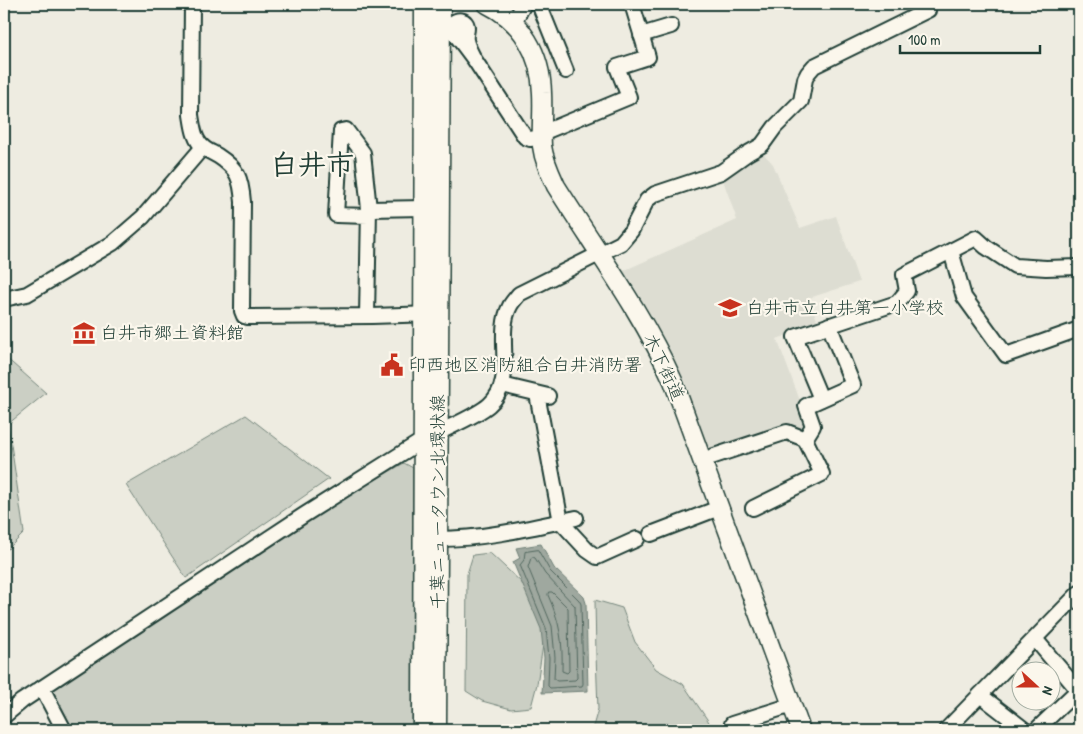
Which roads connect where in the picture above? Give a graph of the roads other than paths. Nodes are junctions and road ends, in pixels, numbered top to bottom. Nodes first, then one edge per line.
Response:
1 (192, 4) edge
2 (424, 4) edge
3 (441, 4) edge
4 (487, 4) edge
5 (524, 4) edge
6 (539, 4) edge
7 (632, 4) edge
8 (927, 4) edge
9 (514, 22) junction
10 (671, 26) dead end
11 (641, 35) junction
12 (474, 59) dead end
13 (566, 71) dead end
14 (543, 135) junction
15 (203, 147) junction
16 (424, 208) junction
17 (368, 212) junction
18 (951, 251) junction
19 (600, 254) junction
20 (1079, 267) edge
21 (4, 299) edge
22 (431, 314) junction
23 (367, 316) junction
24 (829, 325) junction
25 (1079, 329) edge
26 (502, 385) junction
27 (821, 399) junction
28 (430, 437) junction
29 (805, 439) junction
30 (702, 460) junction
31 (719, 508) junction
32 (753, 508) dead end
33 (576, 518) dead end
34 (561, 522) junction
35 (651, 534) dead end
36 (438, 539) junction
37 (636, 539) dead end
38 (1079, 594) edge
39 (1036, 640) junction
40 (42, 688) junction
41 (980, 695) junction
42 (792, 705) junction
43 (4, 716) edge
44 (64, 730) edge
45 (422, 730) edge
46 (437, 730) edge
47 (730, 730) edge
48 (801, 730) edge
49 (946, 730) edge
50 (1025, 730) edge
51 (1036, 730) edge

1 - 15 street
2 - 16 main road, 千葉ニュータウン北環状線
3 - 22 main road, 千葉ニュータウン北環状線
4 - 9 main road, 木下街道
5 - 9 street
6 - 13 street
7 - 11 street
8 - 19 street
9 - 14 main road, 木下街道
10 - 11 street
11 - 14 street
12 - 14 street
14 - 19 main road, 木下街道
15 - 21 street
15 - 23 street
16 - 17 street
16 - 22 main road, 千葉ニュータウン北環状線
17 - 17 street
17 - 23 street
18 - 20 street
18 - 24 street
18 - 25 street
19 - 26 street
19 - 30 main road, 木下街道
22 - 23 street
22 - 28 main road, 千葉ニュータウン北環状線
24 - 27 street
24 - 27 street
26 - 28 street
26 - 34 street
27 - 29 street
28 - 36 main road, 千葉ニュータウン北環状線
28 - 40 street
28 - 45 main road, 千葉ニュータウン北環状線
29 - 30 street
29 - 32 street
30 - 31 main road, 木下街道
31 - 35 street
31 - 42 main road, 木下街道
33 - 34 street
34 - 36 street
34 - 37 street
36 - 46 main road, 千葉ニュータウン北環状線
38 - 39 street
39 - 41 street
39 - 51 street
40 - 43 street
40 - 44 street
41 - 49 street
41 - 50 street
42 - 47 street
42 - 48 main road, 木下街道

